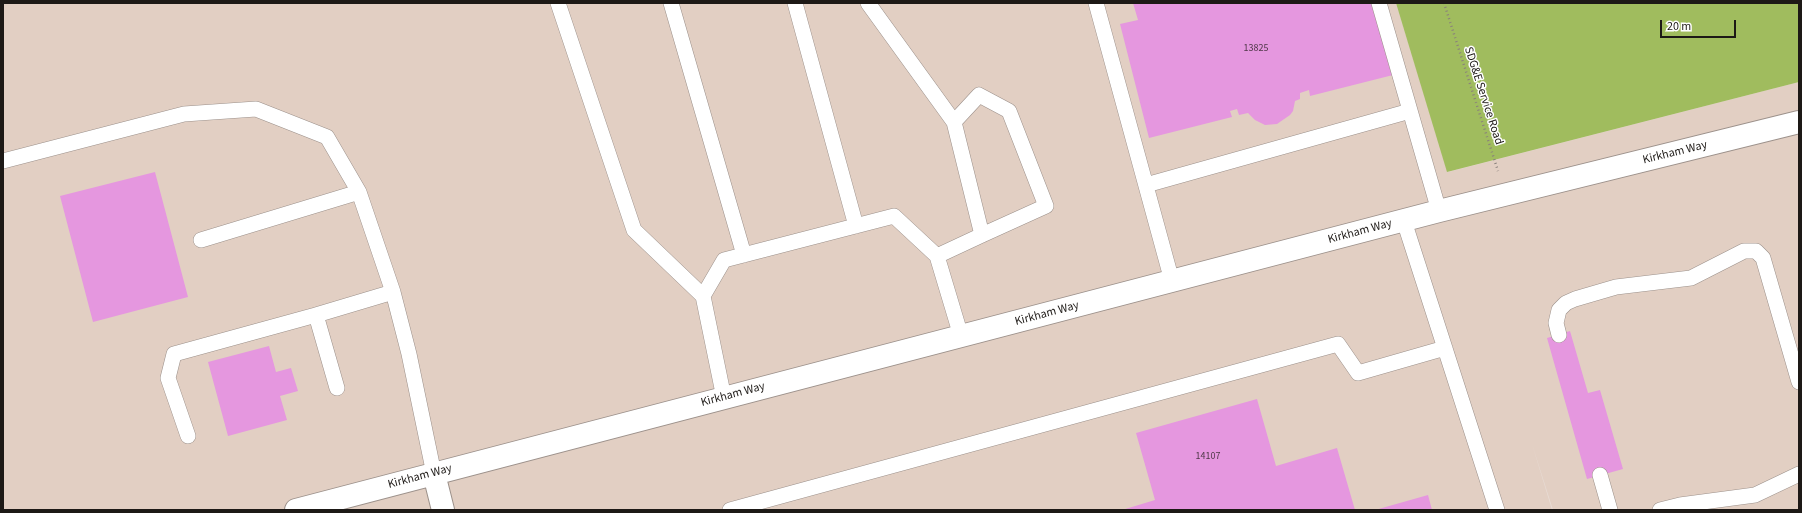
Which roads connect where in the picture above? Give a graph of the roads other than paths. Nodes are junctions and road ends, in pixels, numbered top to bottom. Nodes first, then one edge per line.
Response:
1 (558, 3) edge
2 (671, 3) edge
3 (795, 3) edge
4 (868, 3) edge
5 (1096, 3) edge
6 (1379, 3) edge
7 (1410, 111) junction
8 (954, 122) junction
9 (1799, 122) edge
10 (3, 161) edge
11 (1146, 185) junction
12 (359, 192) junction
13 (1439, 212) junction
14 (1404, 220) junction
15 (856, 226) junction
16 (982, 235) junction
17 (202, 240) dead end
18 (744, 255) junction
19 (937, 256) junction
20 (1172, 281) junction
21 (393, 292) junction
22 (703, 296) junction
23 (316, 316) junction
24 (1559, 335) dead end
25 (960, 336) junction
26 (1445, 348) junction
27 (1799, 382) edge
28 (337, 388) dead end
29 (724, 398) junction
30 (188, 436) dead end
31 (434, 474) junction
32 (1799, 474) edge
33 (1600, 475) dead end
34 (296, 510) edge
35 (444, 510) edge
36 (730, 510) edge
37 (1497, 510) edge
38 (1610, 510) edge
39 (1660, 510) edge

1 - 22 lane
2 - 18 lane
3 - 15 lane
4 - 8 lane
5 - 11 lane
6 - 7 lane
7 - 11 lane
7 - 13 lane
8 - 16 lane
8 - 16 lane
9 - 13 main road, Kirkham Way
10 - 12 lane
11 - 20 lane
12 - 17 lane
12 - 21 lane
13 - 14 main road, Kirkham Way
14 - 20 main road, Kirkham Way
14 - 26 lane
15 - 18 lane
15 - 19 lane
16 - 19 lane
18 - 22 lane
19 - 25 lane
20 - 25 main road, Kirkham Way
21 - 23 lane
21 - 31 lane
22 - 29 lane
23 - 28 lane
23 - 30 lane
24 - 27 lane
25 - 29 main road, Kirkham Way
26 - 36 lane
26 - 37 lane
29 - 31 main road, Kirkham Way
31 - 34 main road, Kirkham Way
31 - 35 main road
32 - 39 lane
33 - 38 lane

